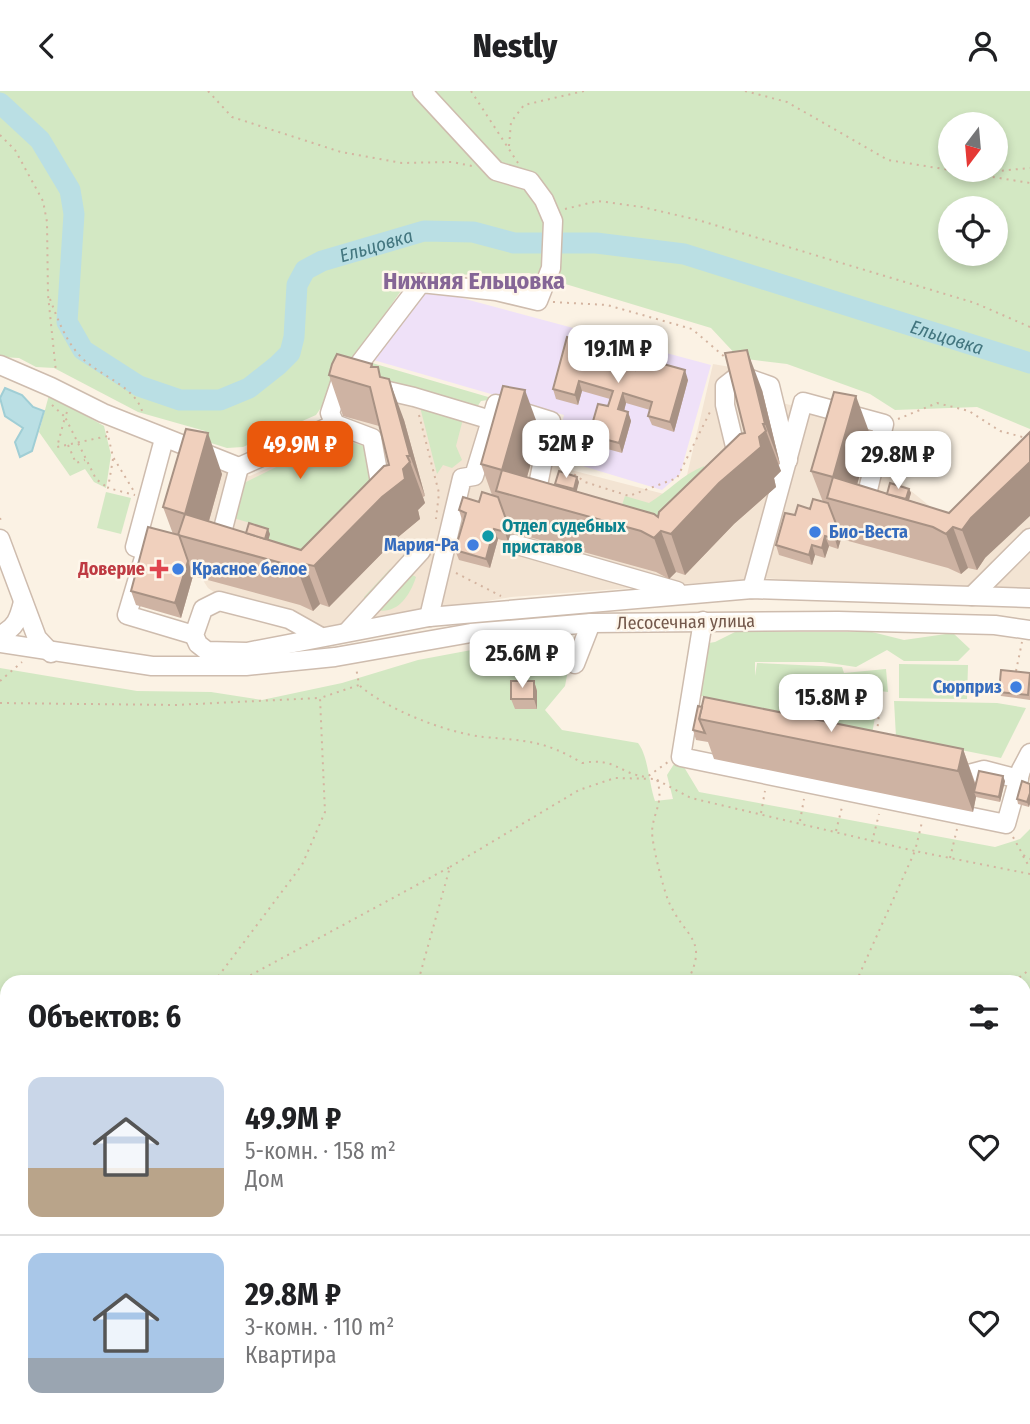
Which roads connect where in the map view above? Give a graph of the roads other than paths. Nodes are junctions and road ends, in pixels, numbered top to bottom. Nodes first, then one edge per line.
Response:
1 (422, 91) edge
2 (0, 365) edge
3 (366, 385) junction
4 (491, 420) junction
5 (335, 424) junction
6 (164, 439) junction
7 (788, 460) junction
8 (239, 467) junction
9 (731, 479) edge
10 (373, 507) edge
11 (570, 507) edge
12 (891, 513) edge
13 (1030, 538) edge
14 (0, 539) edge
15 (514, 544) dead end
16 (421, 551) dead end
17 (244, 552) edge
18 (752, 589) junction
19 (687, 594) junction
20 (972, 596) junction
21 (1030, 598) edge
22 (23, 602) junction
23 (429, 617) junction
24 (703, 621) junction
25 (591, 623) junction
26 (1027, 630) edge
27 (347, 632) junction
28 (0, 635) edge
29 (194, 635) junction
30 (321, 638) junction
31 (0, 643) edge
32 (44, 651) junction
33 (575, 664) dead end
34 (1030, 754) edge
35 (928, 766) edge
36 (1019, 779) junction

1 - 3 street
2 - 6 street
3 - 4 street
3 - 5 street
4 - 11 street
4 - 23 street
5 - 8 street
5 - 10 street
6 - 8 street
6 - 29 street
7 - 9 street
7 - 12 street
7 - 18 street
8 - 17 street
13 - 20 street
14 - 22 street
15 - 19 street
16 - 27 street
18 - 19 street
18 - 20 street
19 - 23 street
20 - 21 street
22 - 28 street
22 - 32 street
23 - 27 street
24 - 25 street, Лесосечная улица
24 - 26 street, Лесосечная улица
24 - 36 street
25 - 32 street, Лесосечная улица
25 - 33 street
27 - 30 street
29 - 30 street
29 - 30 street
31 - 32 street, Лесосечная улица
34 - 36 street
35 - 36 street

